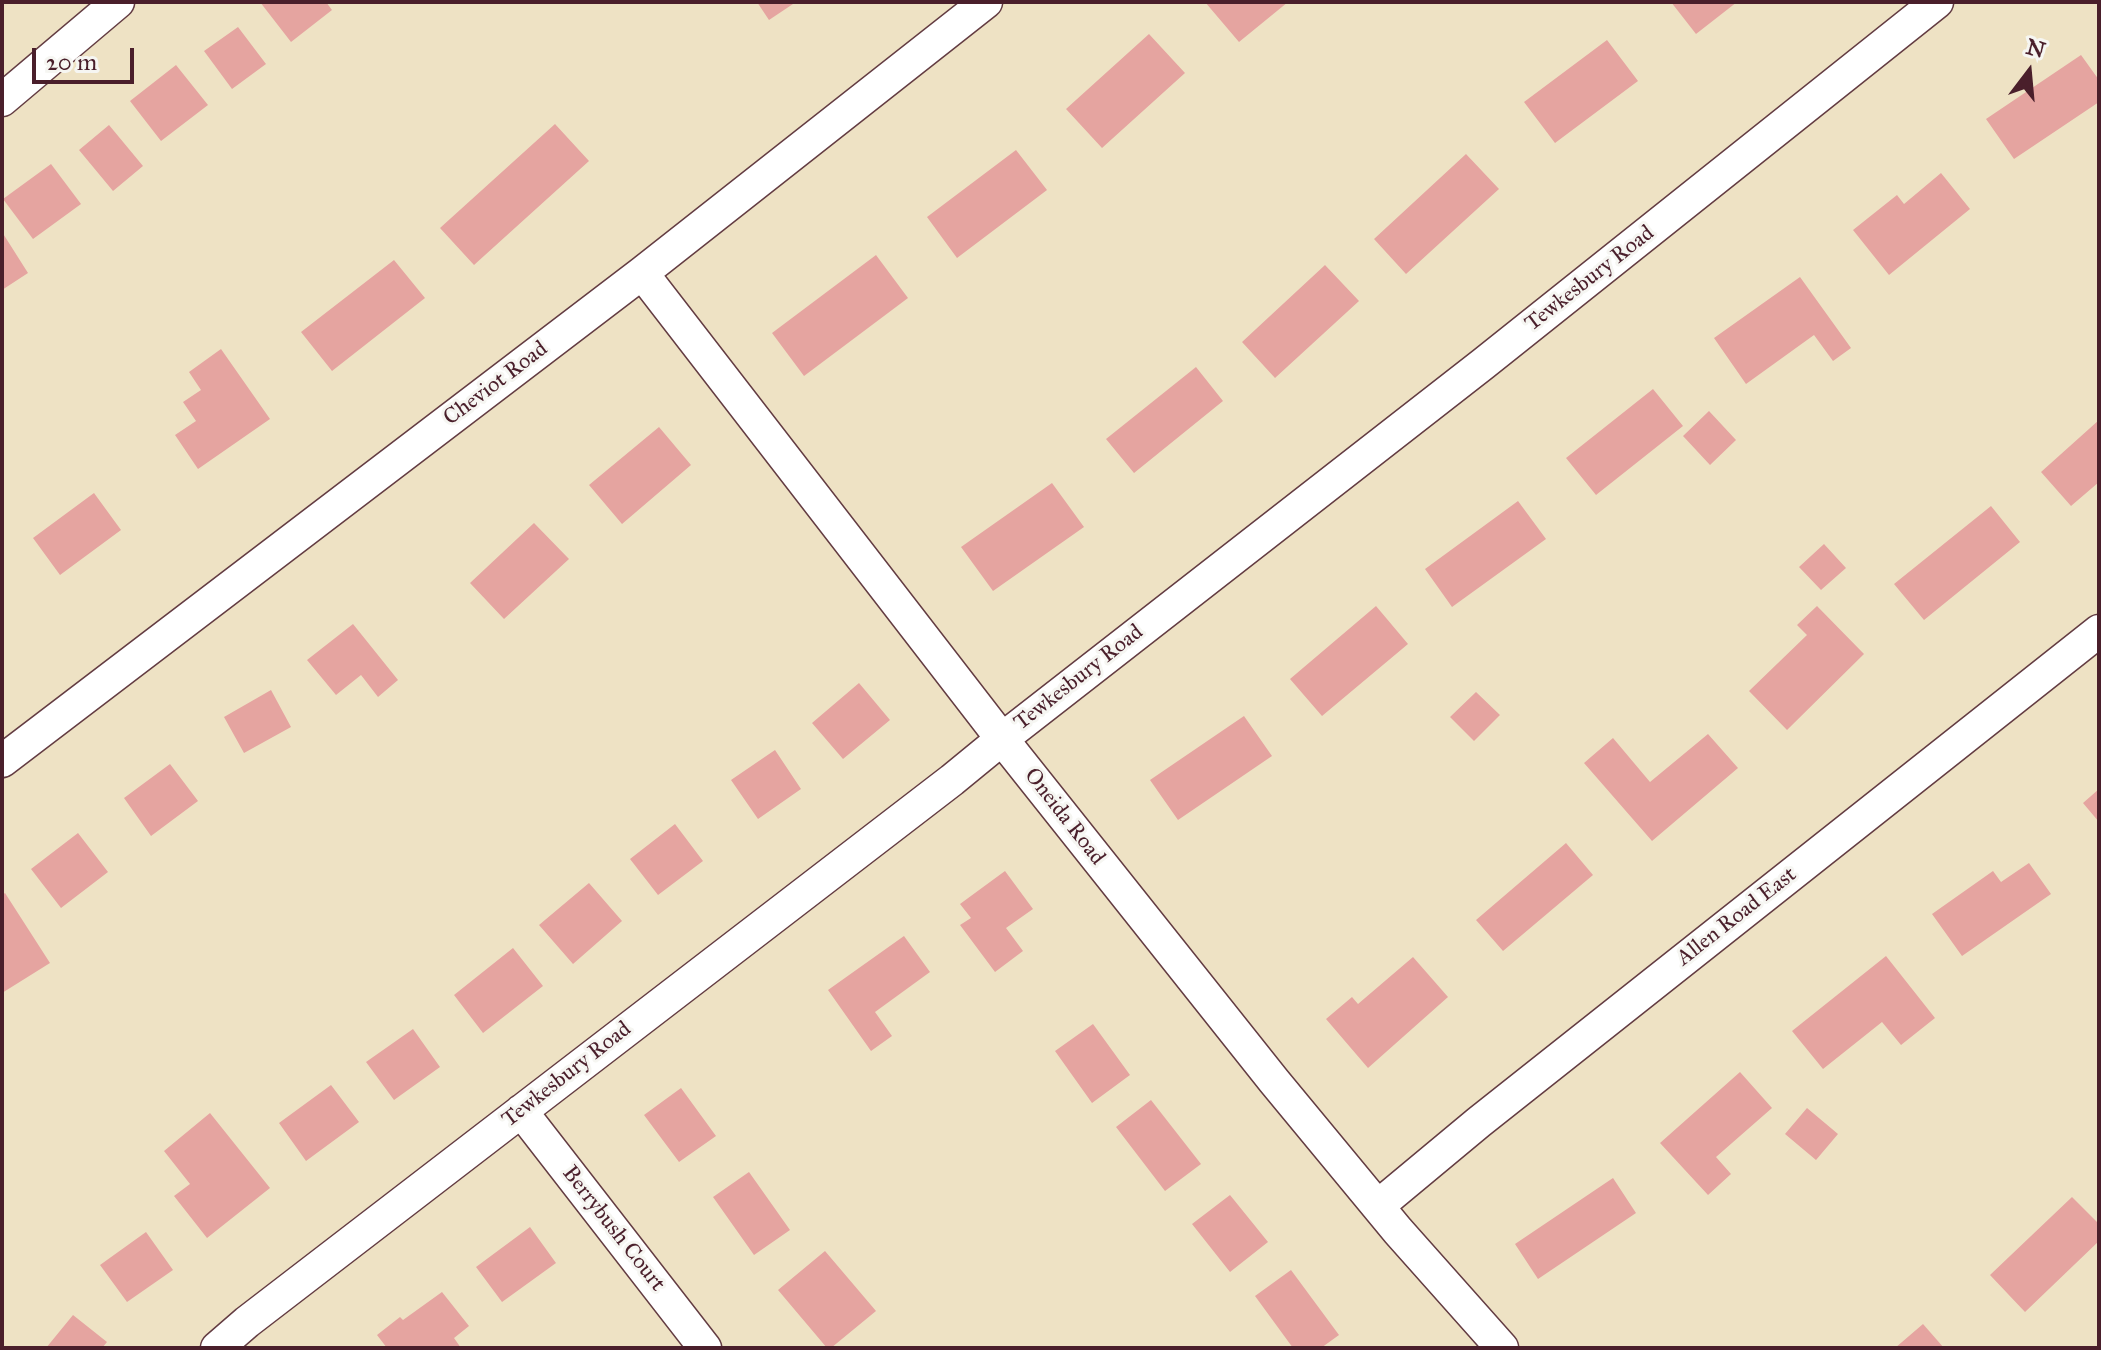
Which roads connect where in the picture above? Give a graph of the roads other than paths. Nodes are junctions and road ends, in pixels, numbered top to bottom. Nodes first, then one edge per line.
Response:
1 (118, 2) edge
2 (986, 2) edge
3 (1937, 2) edge
4 (2, 100) edge
5 (642, 273) junction
6 (2099, 631) edge
7 (1002, 739) junction
8 (2, 761) edge
9 (521, 1111) junction
10 (1378, 1206) junction
11 (217, 1348) edge
12 (705, 1348) edge
13 (1502, 1348) edge

1 - 4 street
2 - 5 street, Cheviot Road
3 - 7 street, Tewkesbury Road
5 - 7 street, Oneida Road
5 - 8 street, Cheviot Road
6 - 10 street, Allen Road East
7 - 9 street, Tewkesbury Road
7 - 10 street, Oneida Road
9 - 11 street, Tewkesbury Road
9 - 12 street, Berrybush Court
10 - 13 street, Oneida Road

